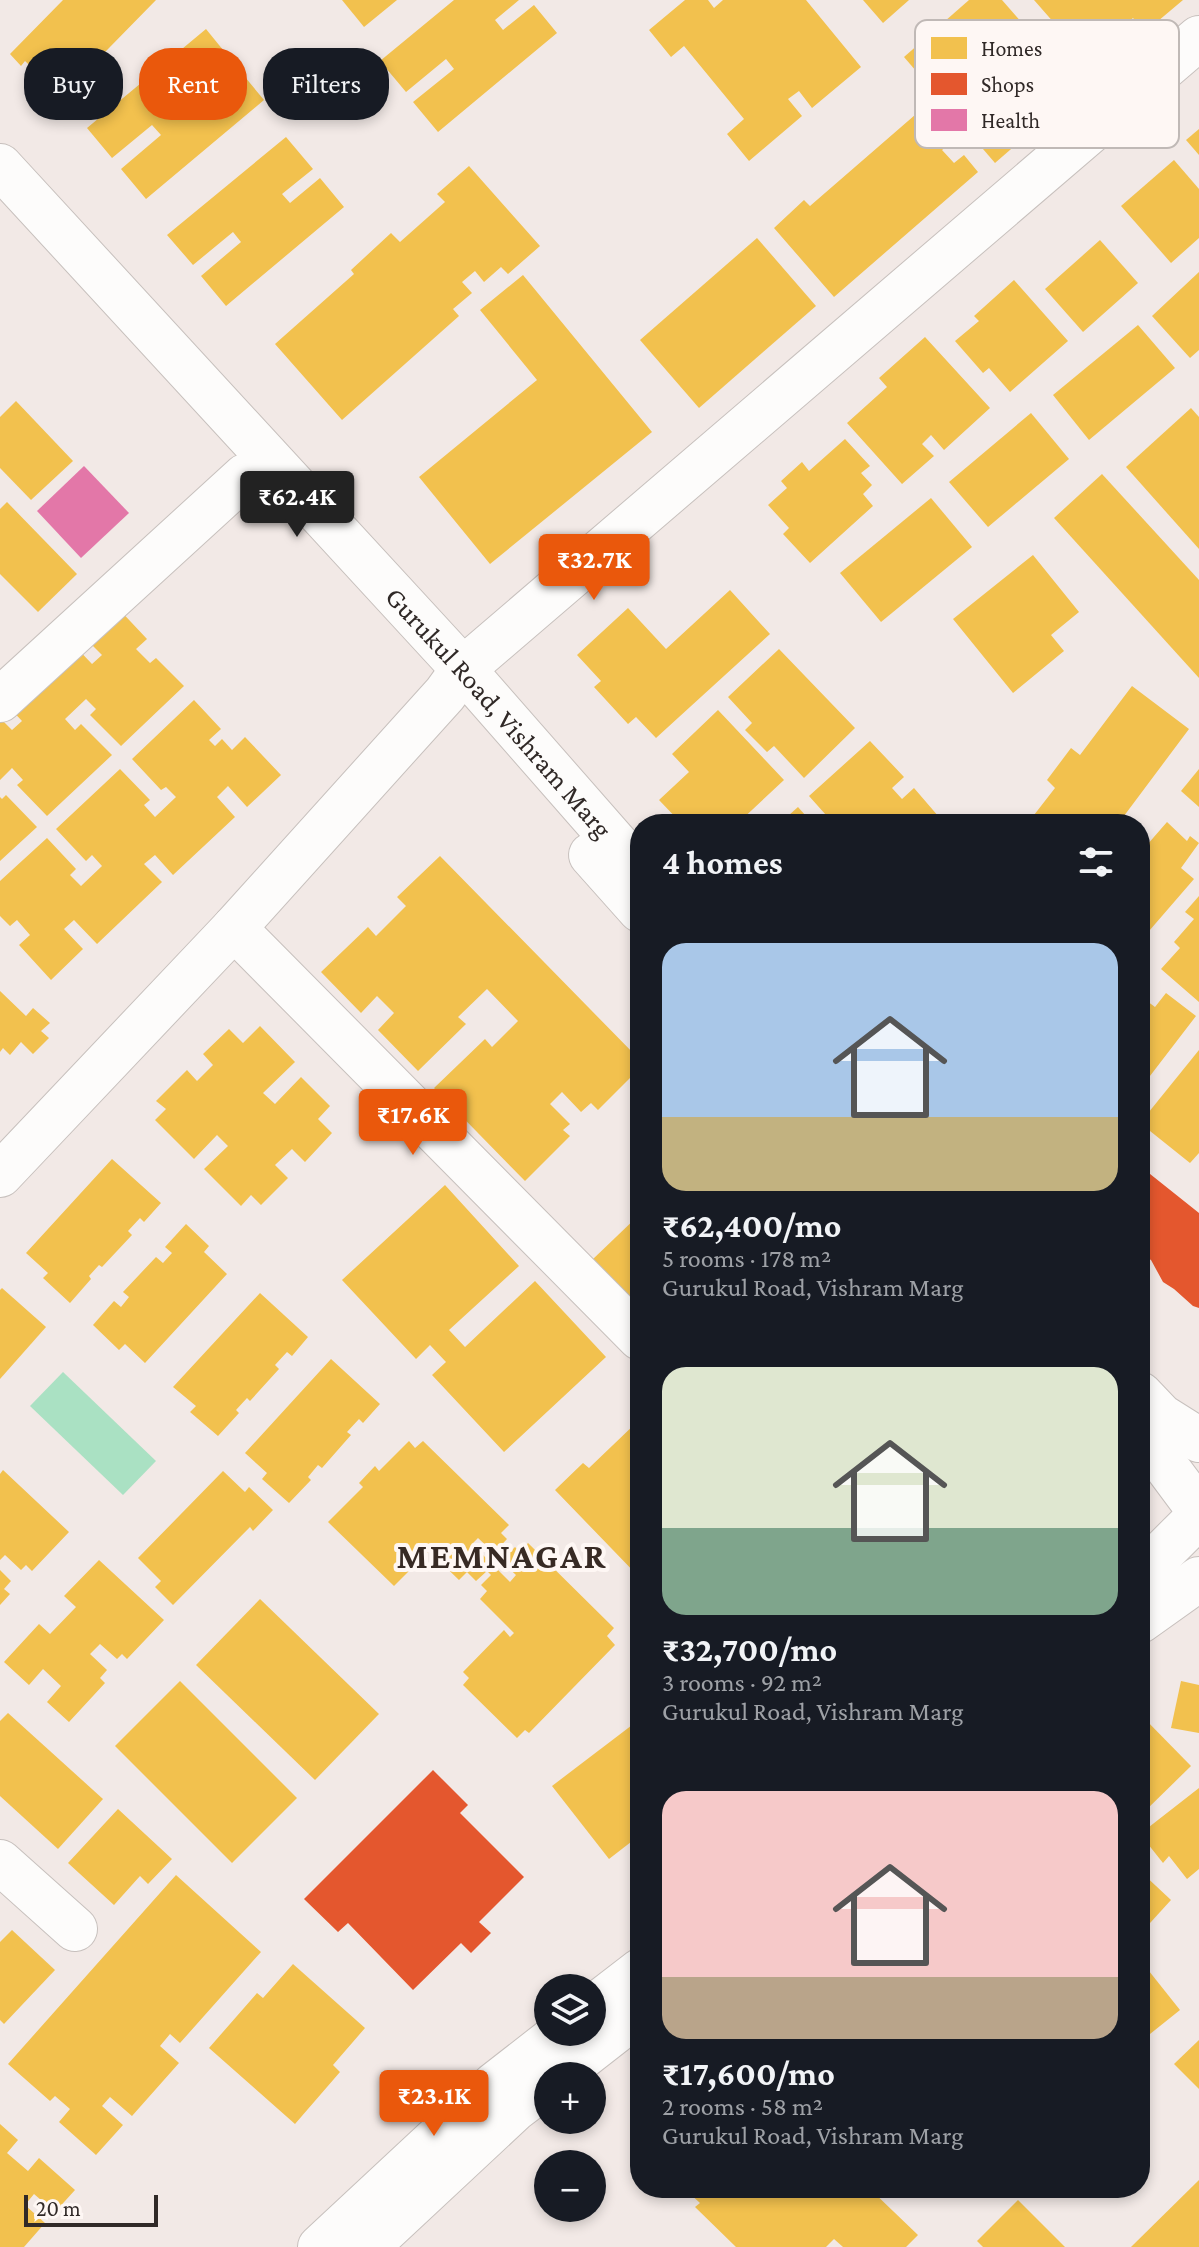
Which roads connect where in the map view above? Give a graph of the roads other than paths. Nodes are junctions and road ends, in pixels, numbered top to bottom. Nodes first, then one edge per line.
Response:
1 (1199, 38) edge
2 (1179, 55) edge
3 (1072, 148) edge
4 (0, 166) edge
5 (0, 207) edge
6 (245, 476) junction
7 (454, 681) junction
8 (0, 700) edge
9 (630, 861) edge
10 (630, 898) edge
11 (234, 928) junction
12 (0, 1175) edge
13 (630, 1328) edge
14 (1150, 1404) edge
15 (1199, 1440) edge
16 (1150, 1446) edge
17 (1195, 1515) edge
18 (1150, 1564) edge
19 (1199, 1579) edge
20 (1150, 1614) edge
21 (0, 1862) edge
22 (75, 1929) dead end
23 (630, 1979) edge
24 (606, 1997) edge
25 (630, 2020) edge
26 (544, 2046) edge
27 (576, 2062) edge
28 (534, 2095) edge
29 (320, 2247) edge
30 (367, 2247) edge

1 - 2 street
3 - 7 street
4 - 7 street, Gurukul Road, Vishram Marg
5 - 6 street, Gurukul Road, Vishram Marg
6 - 7 street, Gurukul Road, Vishram Marg
6 - 8 street
7 - 9 street, Gurukul Road, Vishram Marg
7 - 10 street, Gurukul Road, Vishram Marg
7 - 11 street
11 - 12 street
11 - 13 street
14 - 15 street
16 - 17 street
17 - 18 street
19 - 20 street
21 - 22 street
23 - 24 street
25 - 27 street
26 - 29 street
28 - 30 street

